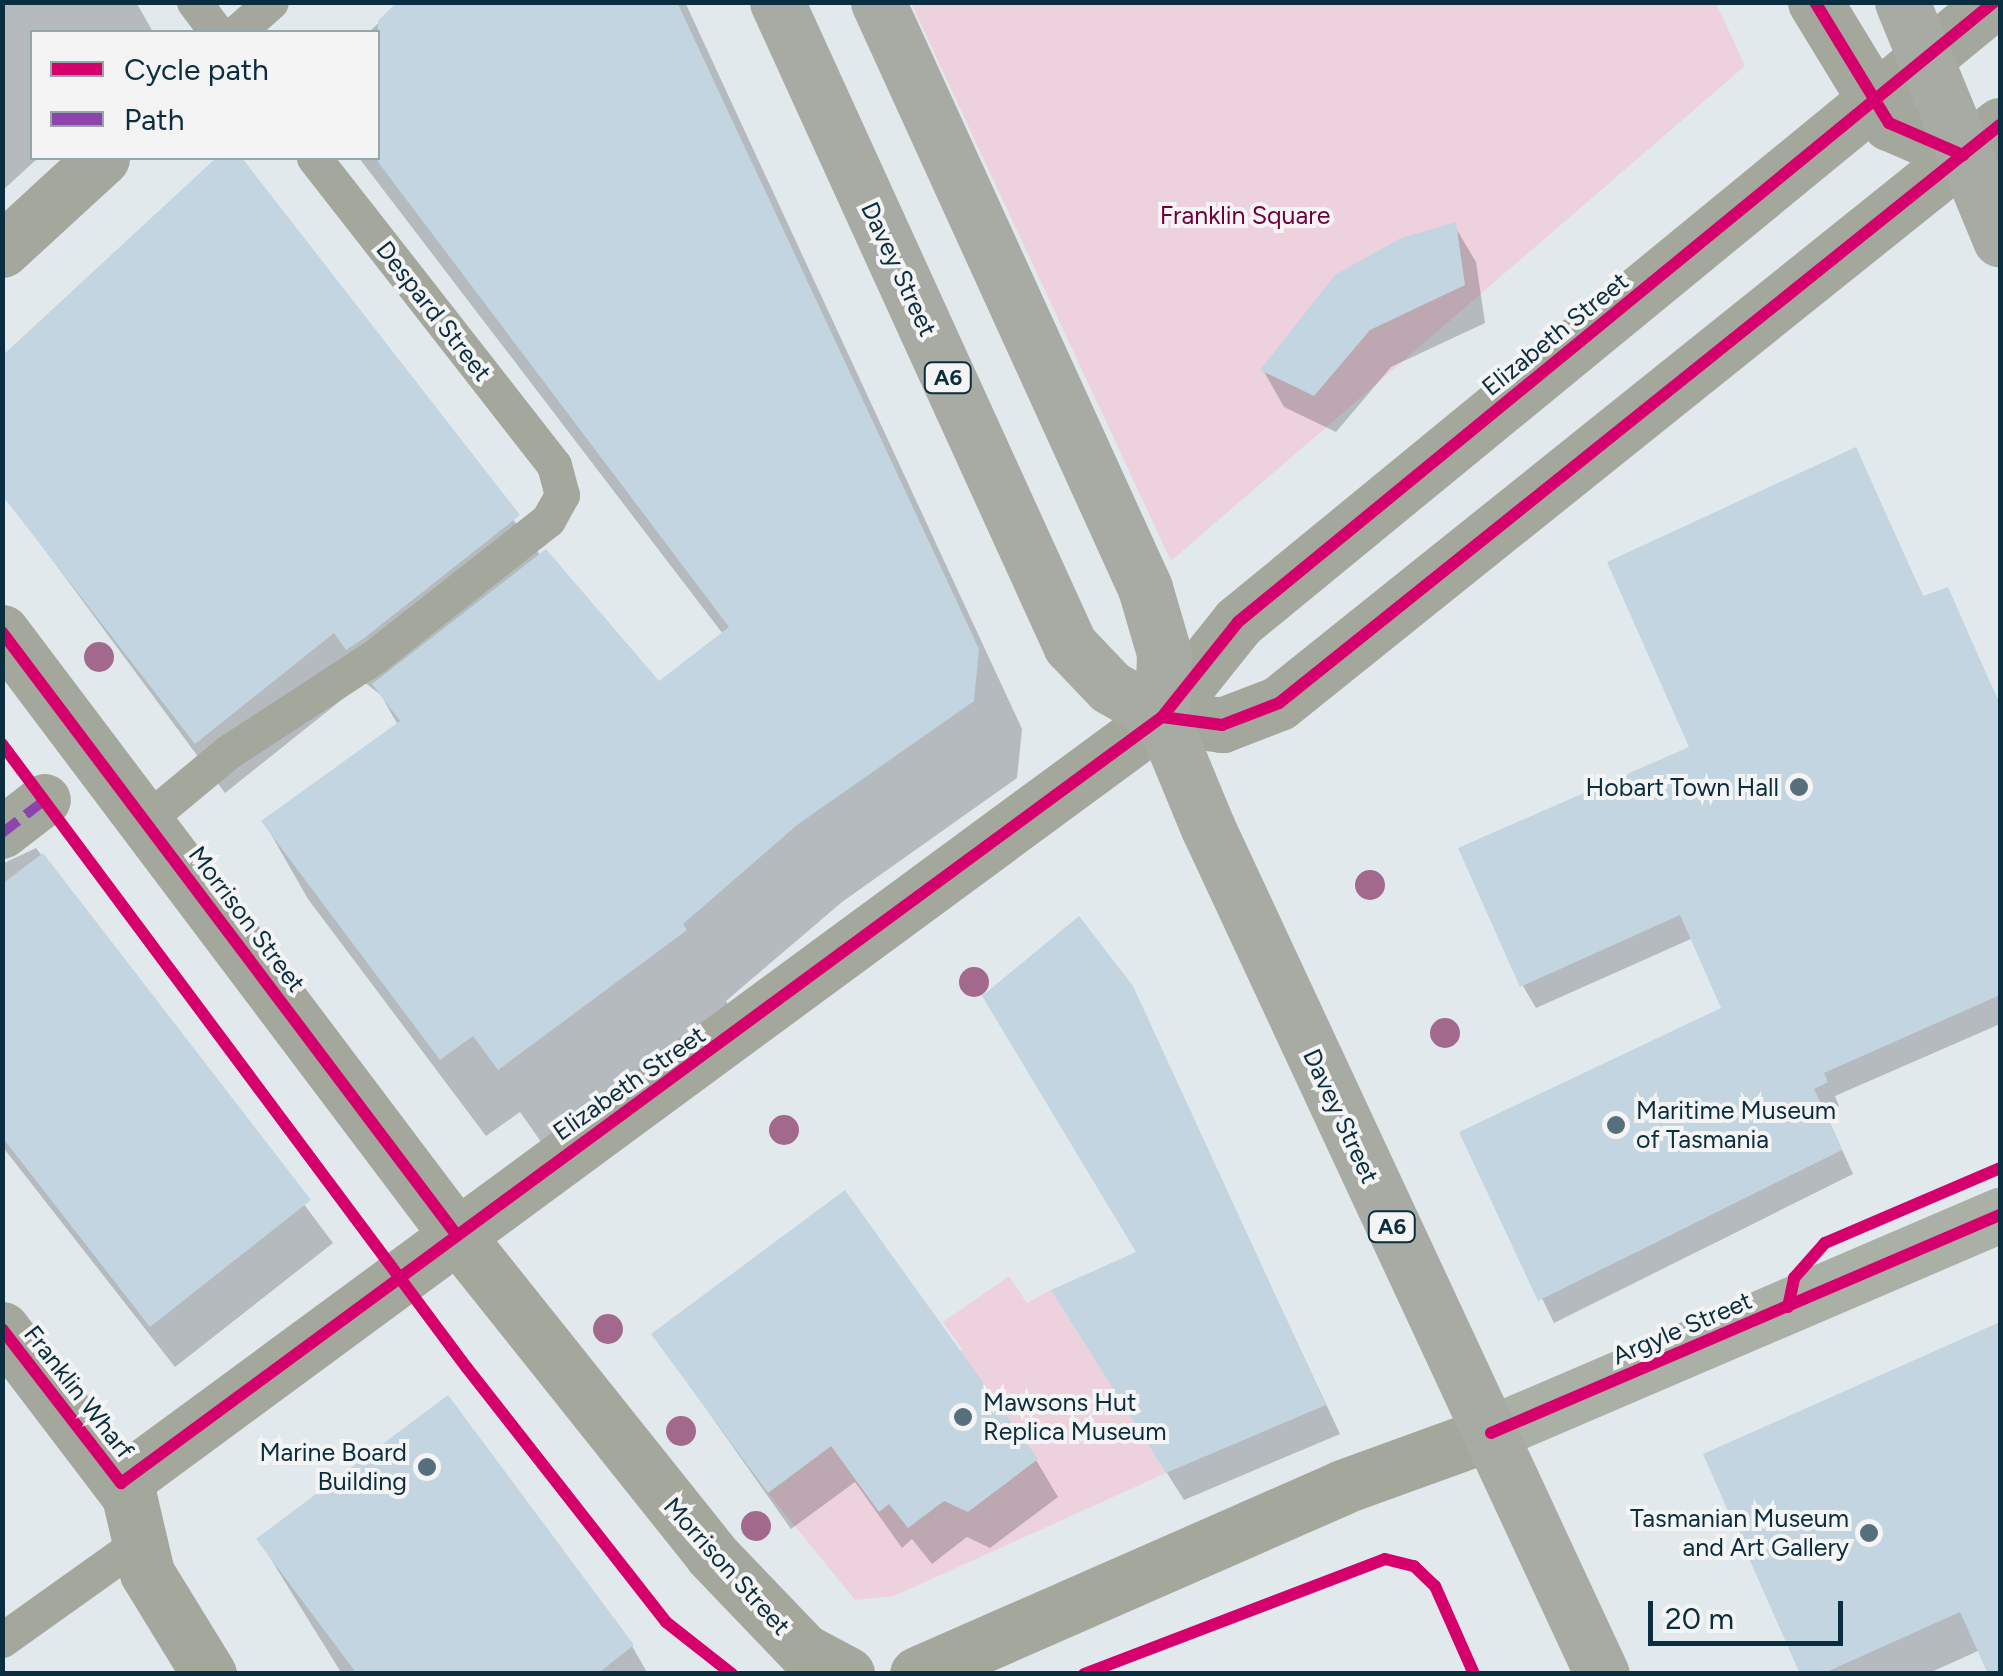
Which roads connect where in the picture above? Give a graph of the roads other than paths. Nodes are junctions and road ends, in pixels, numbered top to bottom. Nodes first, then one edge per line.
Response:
1 (194, 2) edge
2 (272, 2) edge
3 (778, 2) edge
4 (878, 2) edge
5 (1815, 2) edge
6 (1902, 2) edge
7 (1994, 2) edge
8 (215, 30) edge
9 (240, 30) edge
10 (1920, 62) junction
11 (1872, 102) junction
12 (1982, 140) edge
13 (100, 160) edge
14 (316, 160) edge
15 (2000, 240) edge
16 (2, 250) edge
17 (2, 632) edge
18 (1162, 717) junction
19 (44, 800) dead end
20 (145, 821) junction
21 (2, 833) edge
22 (2000, 1215) edge
23 (456, 1234) junction
24 (2, 1329) edge
25 (1491, 1434) junction
26 (121, 1483) junction
27 (141, 1541) junction
28 (2, 1640) edge
29 (208, 1674) edge
30 (847, 1674) edge
31 (917, 1674) edge
32 (1602, 1674) edge

1 - 8 lane
2 - 9 lane
3 - 18 highway, Davey Street / A6
4 - 18 highway, Davey Street / A6
5 - 11 street
6 - 10 highway
7 - 10 street, Elizabeth Street
10 - 11 street, Elizabeth Street
10 - 12 highway
11 - 12 street
11 - 18 street, Elizabeth Street
12 - 15 highway
12 - 18 street
13 - 16 street
14 - 20 lane, Despard Street
17 - 20 street, Morrison Street
18 - 23 street, Elizabeth Street
18 - 25 highway, Davey Street / A6
19 - 21 street
20 - 23 street, Morrison Street
22 - 25 main road, Argyle Street
23 - 26 street, Elizabeth Street
23 - 30 street, Morrison Street
24 - 26 street, Franklin Wharf
25 - 31 street, Argyle Street
25 - 32 highway, Davey Street / A6
26 - 27 street, Franklin Wharf
27 - 28 lane
27 - 29 street, Franklin Wharf

